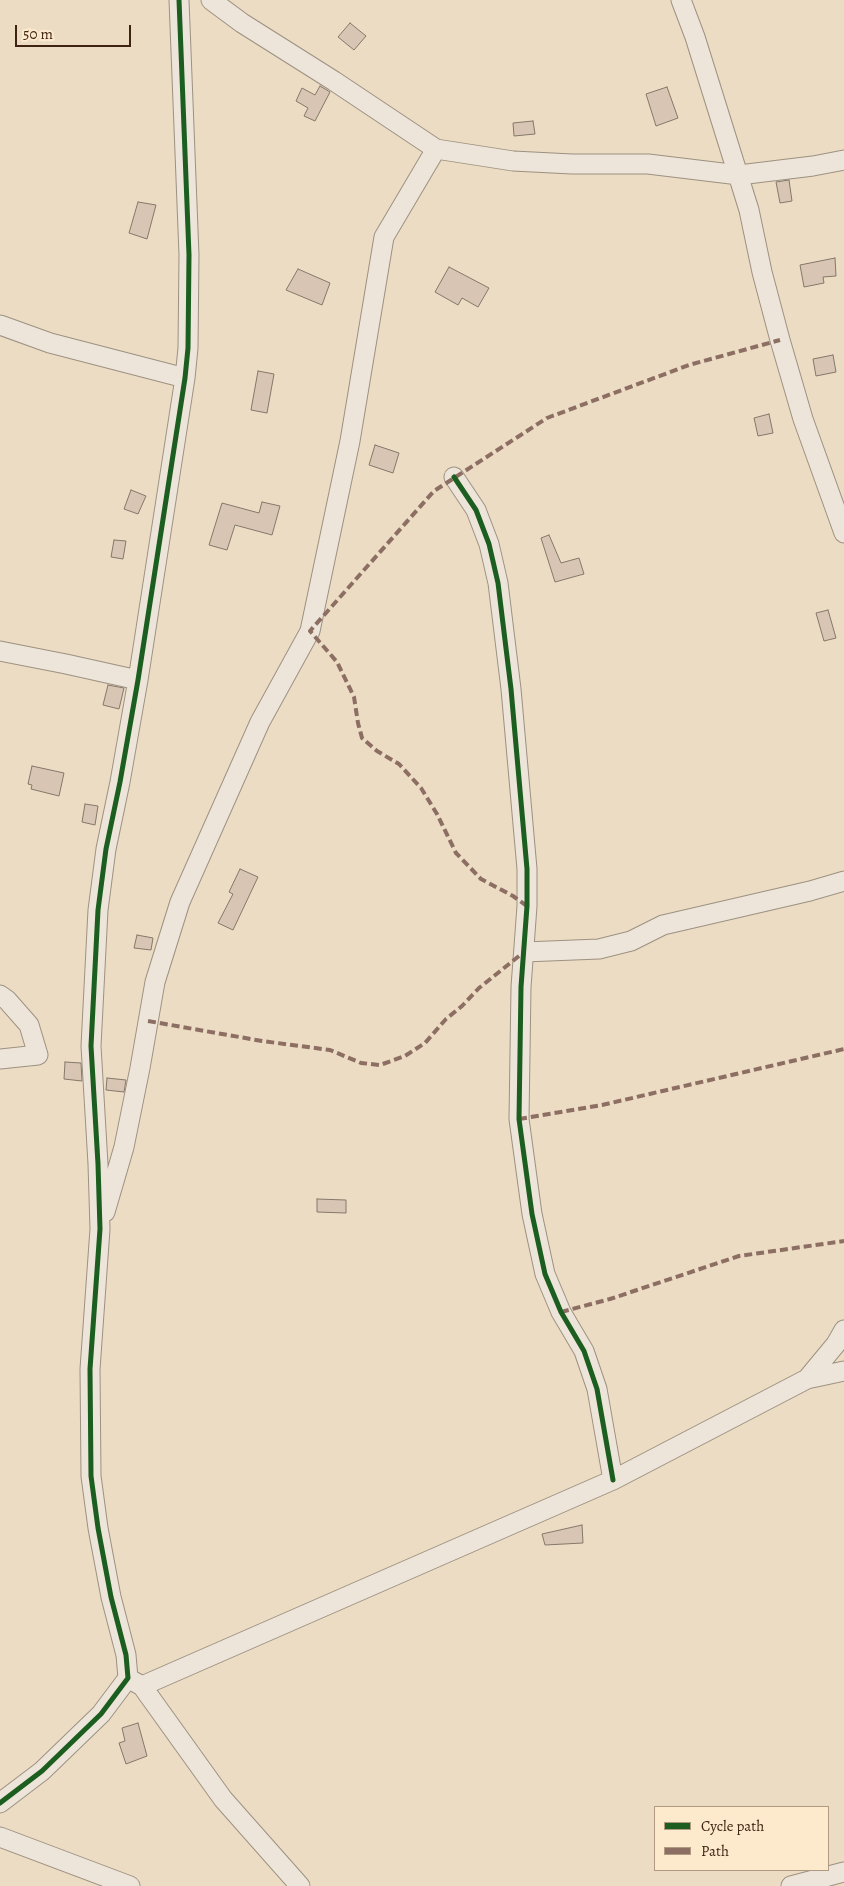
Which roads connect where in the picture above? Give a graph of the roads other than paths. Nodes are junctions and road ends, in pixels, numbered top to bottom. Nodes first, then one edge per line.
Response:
1 (179, 0) edge
2 (211, 0) edge
3 (681, 0) edge
4 (436, 149) junction
5 (844, 160) edge
6 (739, 175) junction
7 (0, 324) edge
8 (185, 378) junction
9 (454, 477) dead end
10 (844, 533) edge
11 (0, 651) edge
12 (138, 680) junction
13 (844, 880) edge
14 (524, 952) junction
15 (0, 995) edge
16 (0, 1059) edge
17 (100, 1228) junction
18 (844, 1330) edge
19 (844, 1371) edge
20 (807, 1379) junction
21 (613, 1480) junction
22 (135, 1682) junction
23 (0, 1803) edge
24 (0, 1837) edge
25 (844, 1872) edge
26 (130, 1886) edge
27 (300, 1886) edge
28 (791, 1886) edge

1 - 8 street
2 - 4 street
3 - 6 street
4 - 6 street
4 - 17 street
5 - 6 street
6 - 10 street
7 - 8 street
8 - 12 street
9 - 14 street
11 - 12 street
12 - 17 street
13 - 14 street
14 - 21 street
15 - 16 street
17 - 22 street
18 - 20 street
19 - 20 street
20 - 21 street
21 - 22 street
22 - 23 street
22 - 27 street
24 - 26 street
25 - 28 street

